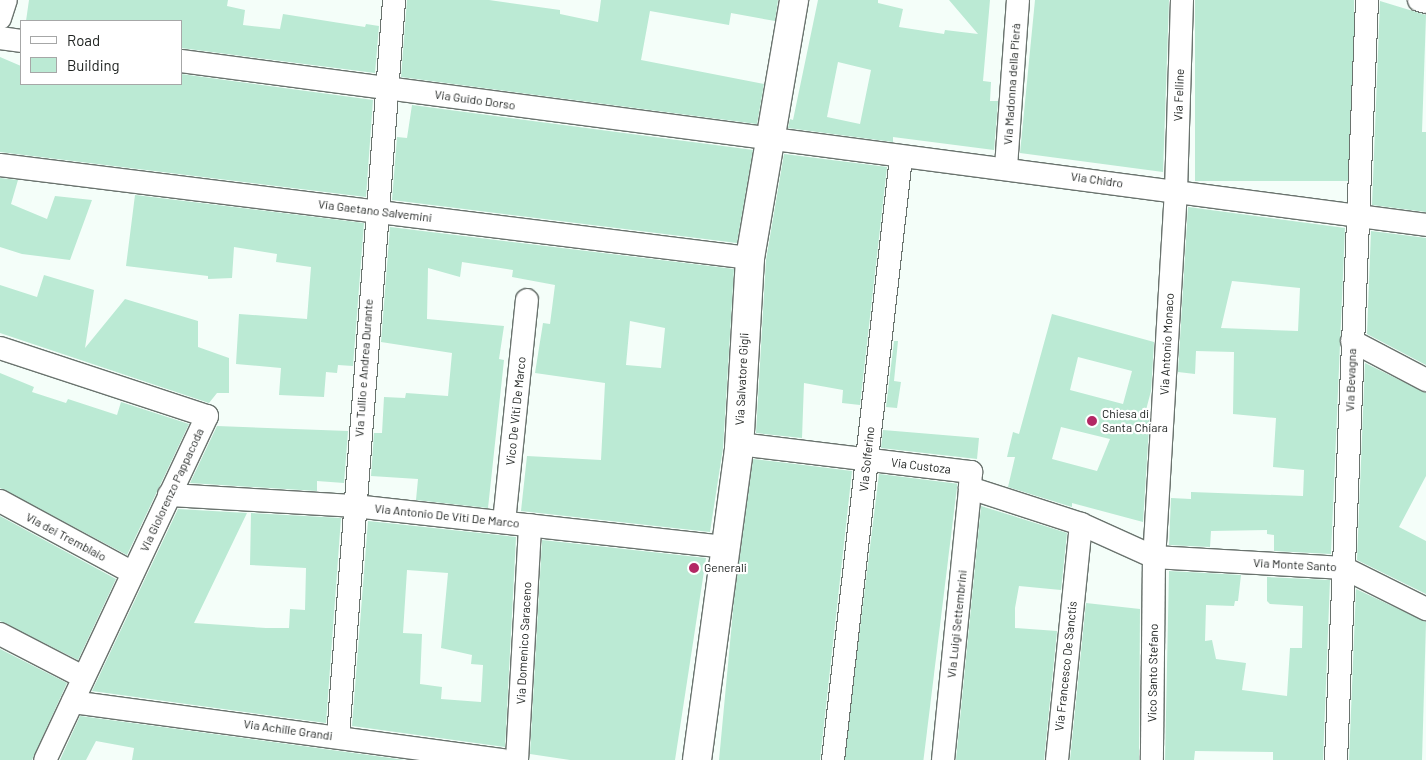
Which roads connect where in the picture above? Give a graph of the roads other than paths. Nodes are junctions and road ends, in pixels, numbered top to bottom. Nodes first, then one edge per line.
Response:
1 (6, 0) edge
2 (394, 0) edge
3 (794, 0) edge
4 (1018, 0) edge
5 (1182, 0) edge
6 (1367, 0) edge
7 (1420, 0) edge
8 (1426, 2) edge
9 (0, 18) edge
10 (0, 38) edge
11 (20, 41) edge
12 (182, 61) edge
13 (386, 88) junction
14 (768, 140) junction
15 (901, 158) junction
16 (0, 165) edge
17 (1006, 167) junction
18 (1176, 190) junction
19 (376, 212) junction
20 (1357, 216) junction
21 (1426, 225) edge
22 (750, 258) junction
23 (527, 300) dead end
24 (1352, 340) junction
25 (0, 348) edge
26 (1426, 380) edge
27 (739, 444) junction
28 (867, 460) junction
29 (970, 488) junction
30 (170, 496) junction
31 (0, 501) edge
32 (354, 506) junction
33 (504, 522) junction
34 (1081, 524) junction
35 (530, 525) junction
36 (725, 547) junction
37 (1154, 557) junction
38 (1344, 568) junction
39 (133, 573) junction
40 (1154, 585) joint
41 (1426, 609) edge
42 (0, 634) edge
43 (83, 677) junction
44 (73, 702) junction
45 (338, 737) junction
46 (45, 760) edge
47 (503, 760) edge
48 (518, 760) edge
49 (697, 760) edge
50 (833, 760) edge
51 (944, 760) edge
52 (1057, 760) edge
53 (1152, 760) edge
54 (1336, 760) edge

1 - 9 street
2 - 13 street, Via Tullio e Andrea Durante
3 - 14 street, Via Salvatore Gigli
4 - 17 street, Via Madonna della Pierà
5 - 18 street, Via Felline
6 - 20 street, Via Bevagna
7 - 8 street
10 - 11 street
12 - 13 street, Via Guido Dorso
13 - 14 street, Via Guido Dorso
13 - 19 street, Via Tullio e Andrea Durante
14 - 15 street, Via Chidro
14 - 22 street, Via Salvatore Gigli
15 - 17 street, Via Chidro
15 - 28 street, Via Solferino
16 - 19 street, Via Gaetano Salvemini
17 - 18 street, Via Chidro
18 - 20 street, Via Chidro
18 - 37 street, Via Antonio Monaco
19 - 22 street, Via Gaetano Salvemini
19 - 32 street, Via Tullio e Andrea Durante
20 - 21 street, Via Chidro
20 - 24 street, Via Bevagna
22 - 27 street, Via Salvatore Gigli
23 - 33 street, Vico De Viti De Marco
24 - 26 street
24 - 38 street, Via Bevagna
25 - 30 street, Via Giolorenzo Pappacoda
27 - 28 street, Via Custoza
27 - 36 street, Via Salvatore Gigli
28 - 29 street, Via Custoza
28 - 50 street, Via Solferino
29 - 34 street
29 - 51 street, Via Luigi Settembrini
30 - 32 street, Via Antonio De Viti De Marco
30 - 39 street, Via Giolorenzo Pappacoda
31 - 39 street, Via dei Tremblaio
32 - 33 street, Via Antonio De Viti De Marco
32 - 45 street, Via Tullio e Andrea Durante
33 - 35 street, Via Antonio De Viti De Marco
34 - 37 street
34 - 52 street, Via Francesco De Sanctis
35 - 36 street, Via Antonio De Viti De Marco
35 - 48 street, Via Domenico Saraceno
36 - 49 street, Via Salvatore Gigli
37 - 38 street, Via Monte Santo
37 - 40 street, Via Antonio Monaco
38 - 41 street, Via Monte Santo
38 - 54 street, Via Bevagna
39 - 43 street, Via Giolorenzo Pappacoda
40 - 53 street, Vico Santo Stefano
42 - 43 street
43 - 44 street, Via Giolorenzo Pappacoda
44 - 45 street, Via Achille Grandi
44 - 46 street, Via Giolorenzo Pappacoda
45 - 47 street, Via Achille Grandi

